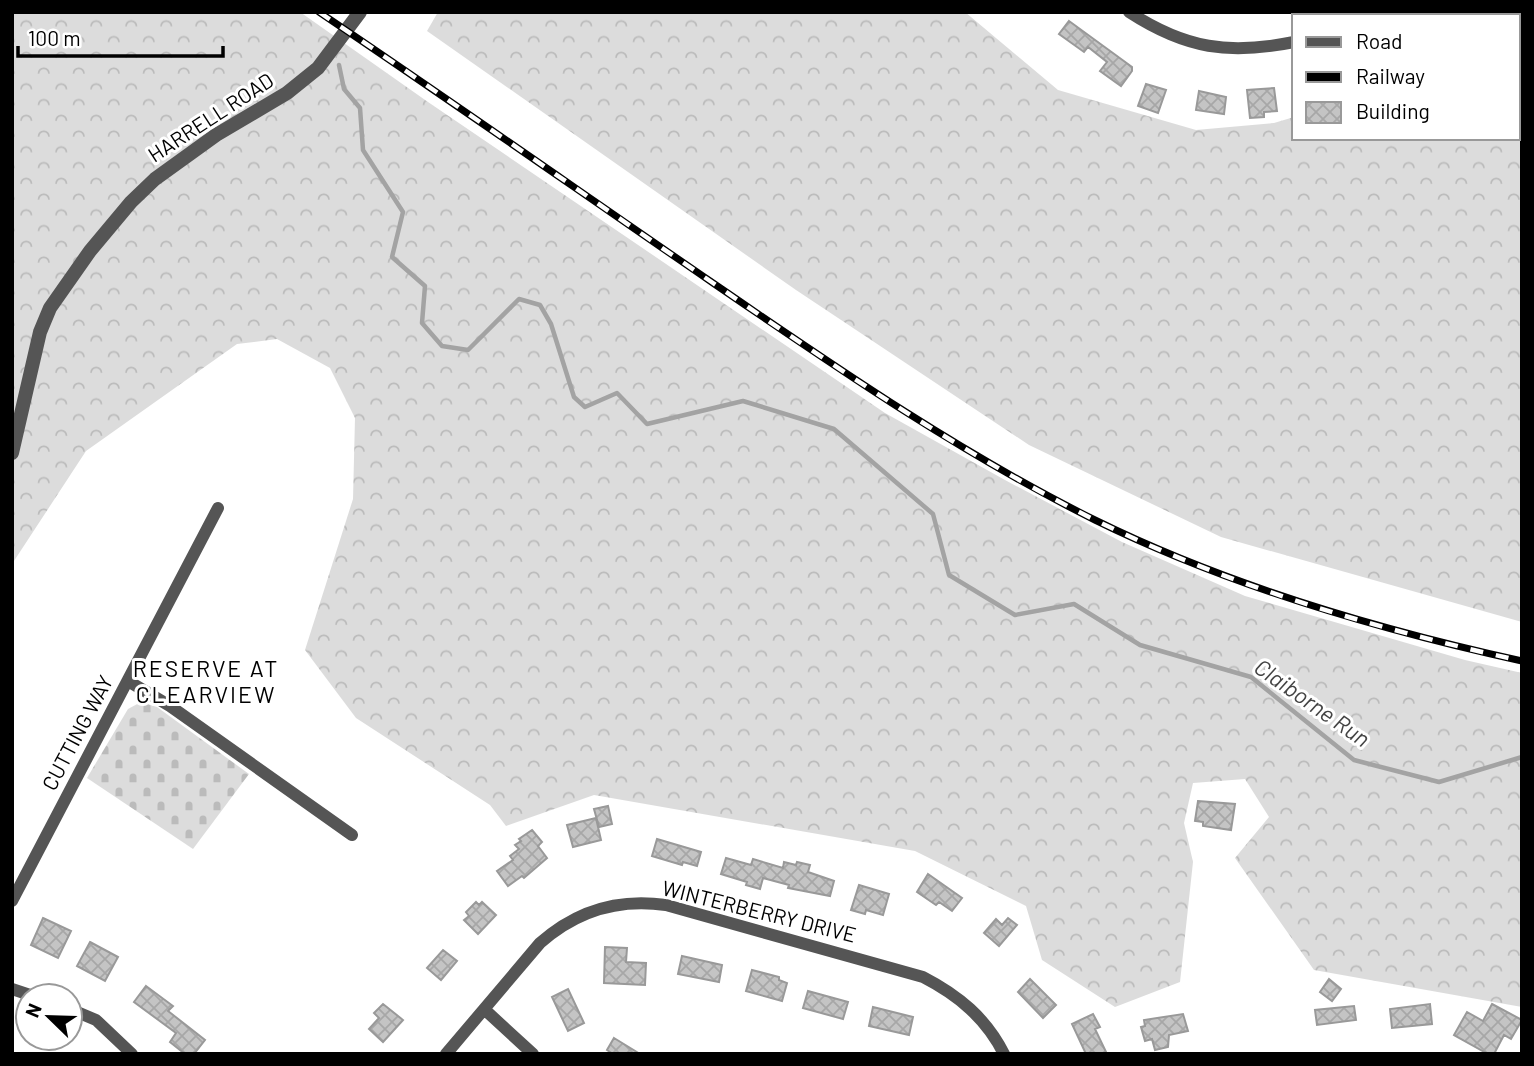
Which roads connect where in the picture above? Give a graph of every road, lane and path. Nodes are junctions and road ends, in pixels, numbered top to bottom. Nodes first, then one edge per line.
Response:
1 (360, 13) edge
2 (1130, 13) edge
3 (1292, 42) edge
4 (12, 453) edge
5 (218, 508) dead end
6 (128, 681) junction
7 (352, 835) dead end
8 (12, 901) edge
9 (484, 1009) junction
10 (84, 1015) edge
11 (132, 1054) edge
12 (446, 1054) edge
13 (533, 1054) edge
14 (1004, 1054) edge

1 - 4 street, HARRELL ROAD
2 - 3 street
5 - 6 street, CUTTING WAY
6 - 7 street
6 - 8 street, CUTTING WAY
9 - 12 street, WINTERBERRY DRIVE
9 - 13 street
9 - 14 street, WINTERBERRY DRIVE
10 - 11 street

